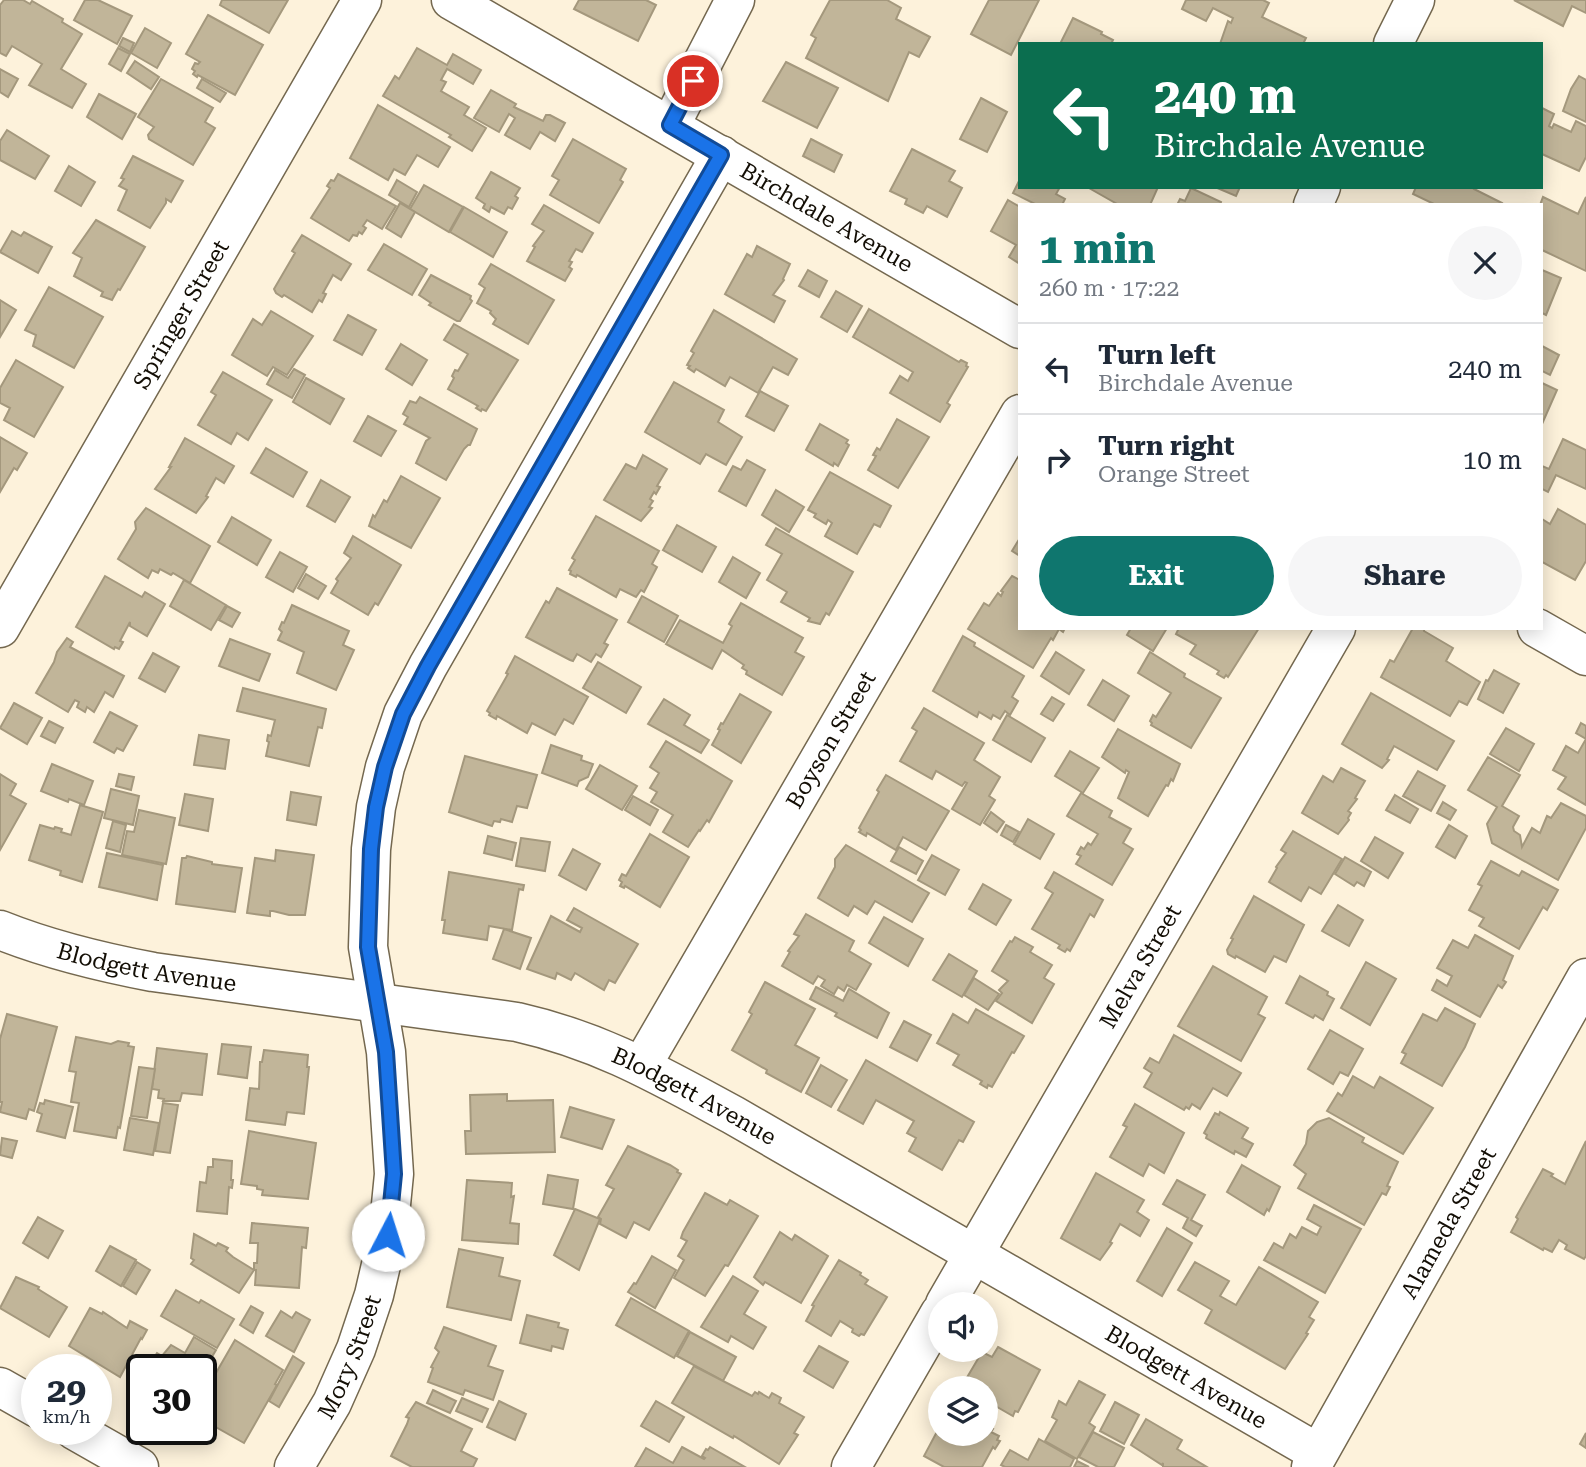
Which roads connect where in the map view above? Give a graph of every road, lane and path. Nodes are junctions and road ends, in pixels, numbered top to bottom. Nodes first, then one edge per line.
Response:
1 (362, 0) edge
2 (451, 0) edge
3 (735, 0) edge
4 (1415, 0) edge
5 (1394, 42) edge
6 (670, 125) junction
7 (721, 155) junction
8 (1018, 328) edge
9 (1018, 417) edge
10 (0, 628) edge
11 (1335, 630) edge
12 (1540, 630) edge
13 (1586, 656) edge
14 (0, 930) edge
15 (1586, 978) edge
16 (377, 1002) junction
17 (642, 1065) junction
18 (974, 1254) junction
19 (952, 1292) edge
20 (928, 1334) edge
21 (0, 1387) edge
22 (21, 1399) edge
23 (100, 1445) edge
24 (1315, 1460) edge
25 (139, 1467) edge
26 (295, 1467) edge
27 (851, 1467) edge

1 - 10 street, Springer Street
2 - 6 street, Birchdale Avenue
3 - 6 street
4 - 5 street
6 - 7 street, Birchdale Avenue
7 - 8 street, Birchdale Avenue
7 - 16 street, Mory Street
9 - 17 street, Boyson Street
11 - 18 street, Melva Street
12 - 13 street
14 - 16 street, Blodgett Avenue
15 - 24 street, Alameda Street
16 - 17 street, Blodgett Avenue
16 - 26 street, Mory Street
17 - 18 street, Blodgett Avenue
18 - 19 street, Melva Street
18 - 24 street, Blodgett Avenue
20 - 27 street
21 - 22 street
23 - 25 street

